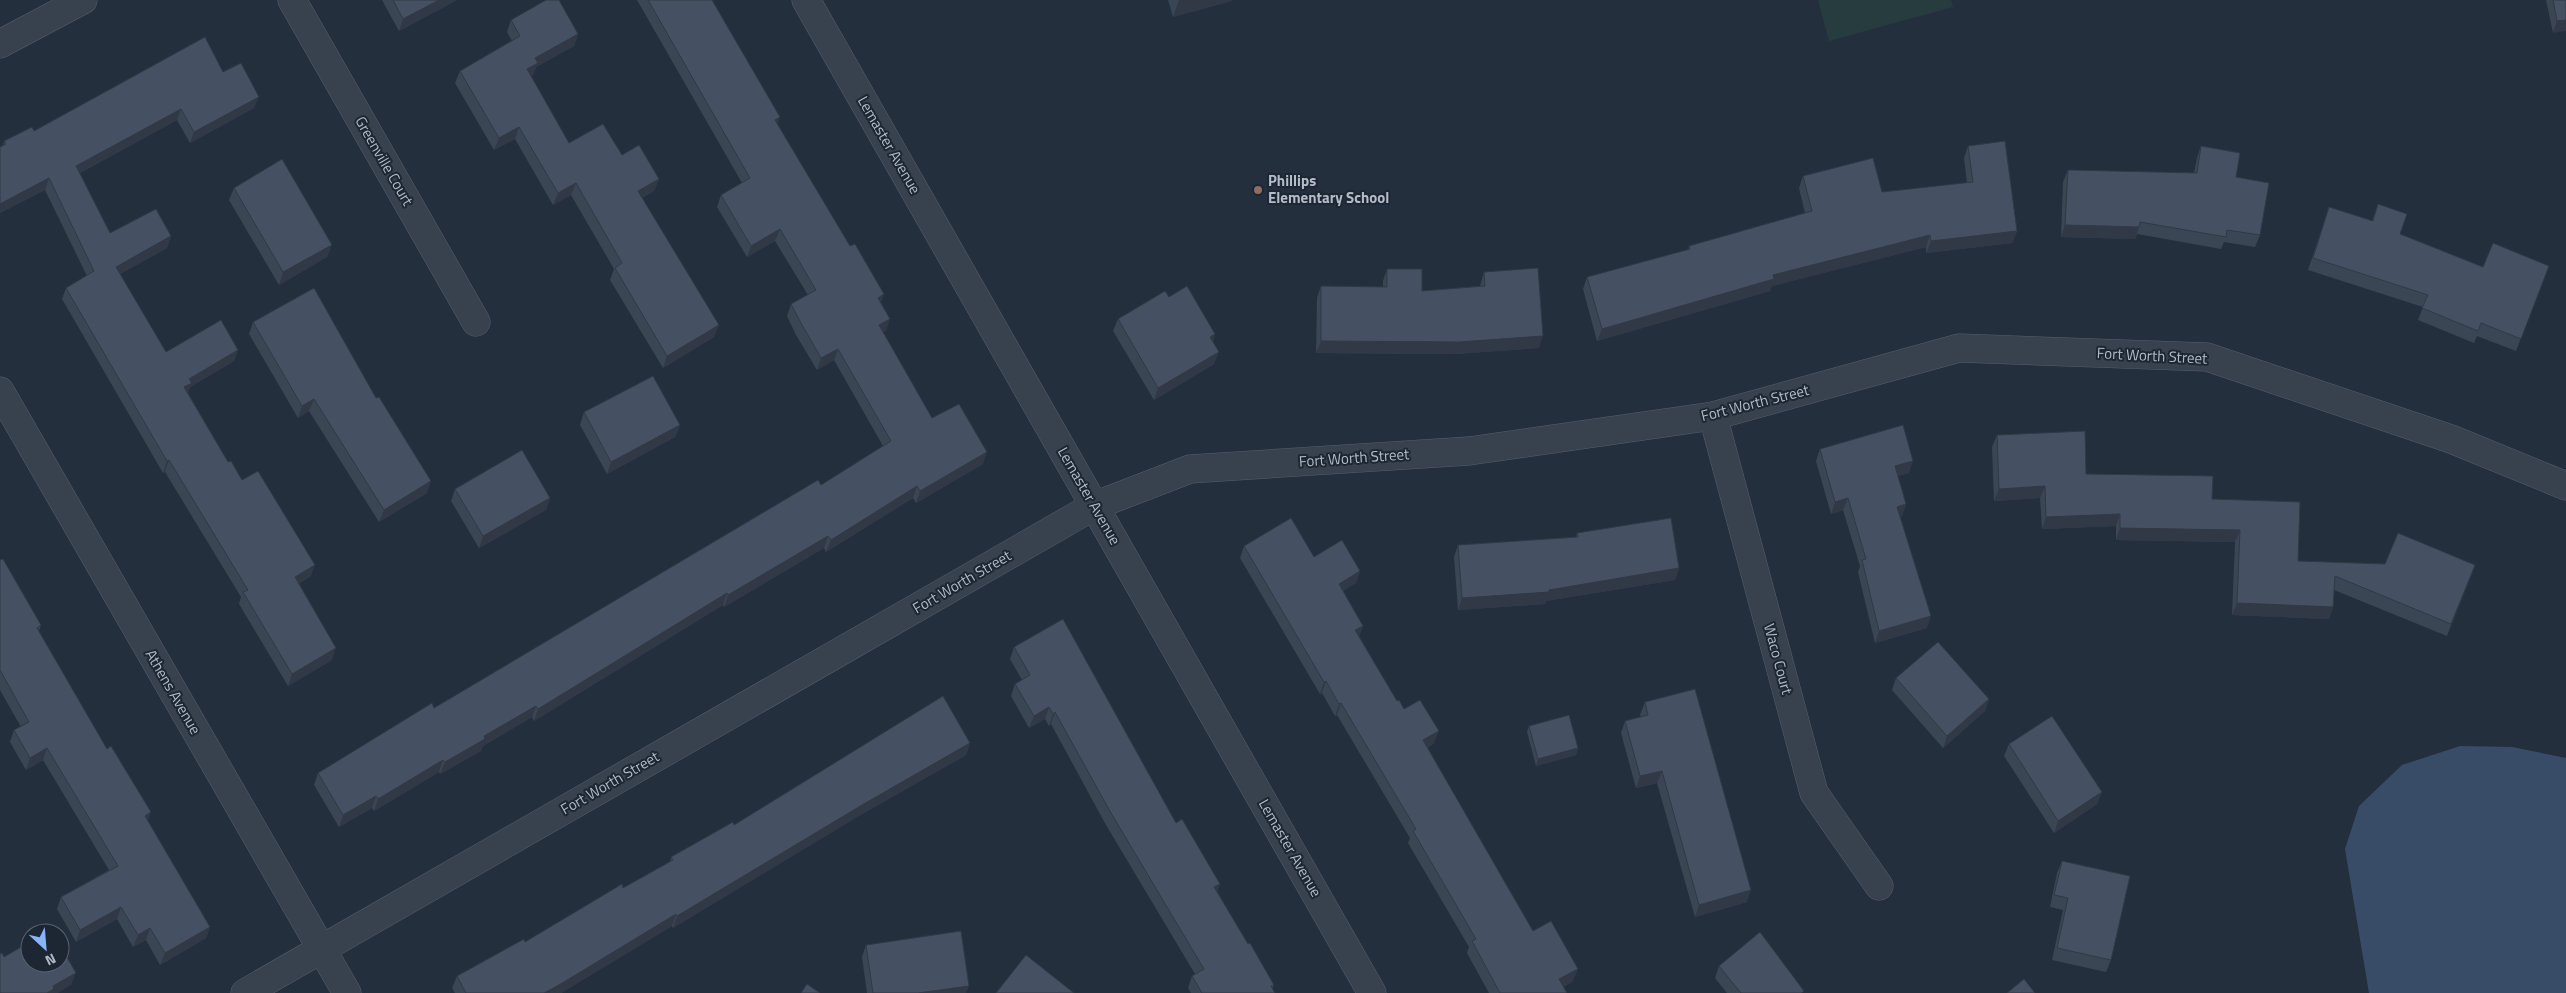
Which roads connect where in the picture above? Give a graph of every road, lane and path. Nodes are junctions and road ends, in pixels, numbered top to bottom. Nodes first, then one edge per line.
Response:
1 (82, 0) edge
2 (292, 0) edge
3 (806, 0) edge
4 (0, 44) edge
5 (476, 322) dead end
6 (0, 391) edge
7 (1713, 416) junction
8 (2566, 486) edge
9 (1094, 506) junction
10 (1880, 886) dead end
11 (321, 949) junction
12 (245, 993) edge
13 (347, 993) edge
14 (1372, 993) edge

1 - 4 street
2 - 5 street, Greenville Court
3 - 9 street, Lemaster Avenue
6 - 11 street, Athens Avenue
7 - 8 street, Fort Worth Street
7 - 9 street, Fort Worth Street
7 - 10 street, Waco Court
9 - 11 street, Fort Worth Street
9 - 14 street, Lemaster Avenue
11 - 12 street, Fort Worth Street
11 - 13 street, Athens Avenue

